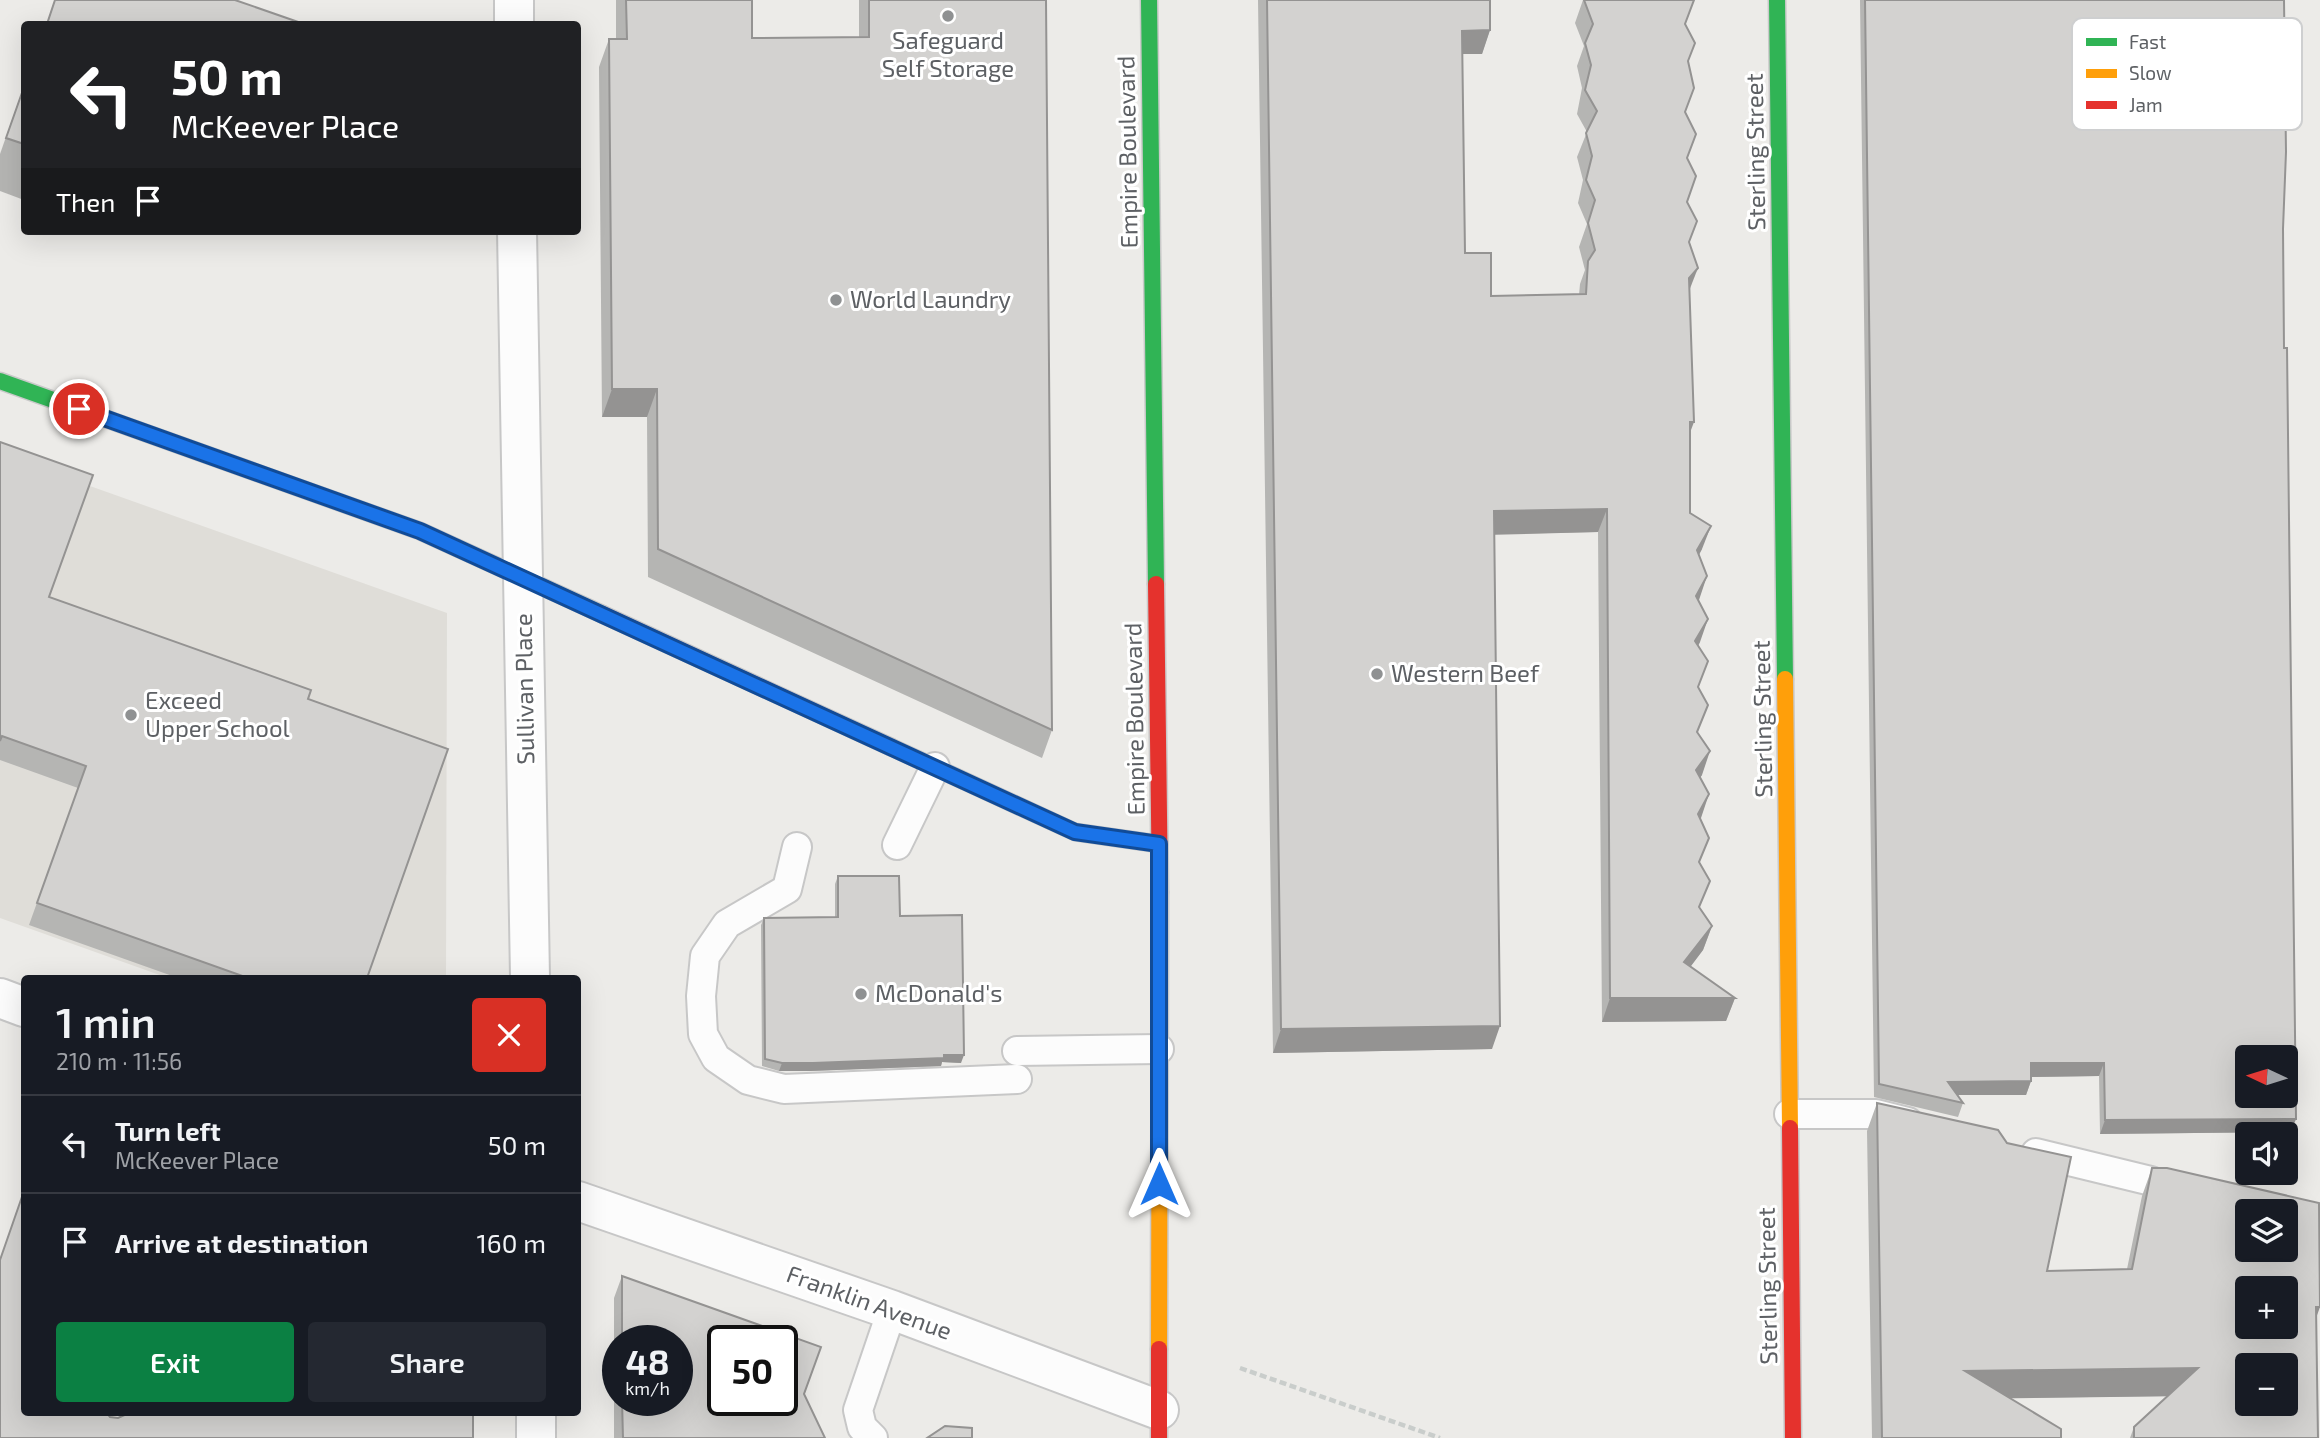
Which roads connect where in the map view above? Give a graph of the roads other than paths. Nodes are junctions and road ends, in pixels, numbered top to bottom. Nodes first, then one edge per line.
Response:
1 (514, 0) edge
2 (1149, 0) edge
3 (1777, 0) edge
4 (514, 21) edge
5 (517, 235) edge
6 (0, 381) edge
7 (523, 578) junction
8 (935, 767) junction
9 (1159, 844) junction
10 (897, 845) dead end
11 (797, 847) dead end
12 (530, 975) edge
13 (0, 998) edge
14 (21, 1006) edge
15 (1159, 1049) junction
16 (1017, 1051) dead end
17 (1017, 1079) dead end
18 (1789, 1114) junction
19 (1928, 1126) edge
20 (2007, 1146) edge
21 (2151, 1181) edge
22 (581, 1202) edge
23 (892, 1310) junction
24 (536, 1416) edge
25 (1159, 1424) edge
26 (536, 1438) edge
27 (873, 1438) edge
28 (1793, 1438) edge

1 - 4 street
2 - 9 street, Empire Boulevard
3 - 18 street, Sterling Street
5 - 7 street, Sullivan Place
6 - 7 street
7 - 8 street
7 - 12 street, Sullivan Place
8 - 9 street
8 - 10 lane
9 - 15 street, Empire Boulevard
11 - 17 lane
13 - 14 street
15 - 16 lane
15 - 25 street, Empire Boulevard
18 - 19 lane
18 - 28 street, Sterling Street
20 - 21 lane
22 - 23 street, Franklin Avenue
23 - 25 street, Franklin Avenue
23 - 27 lane
24 - 26 street

